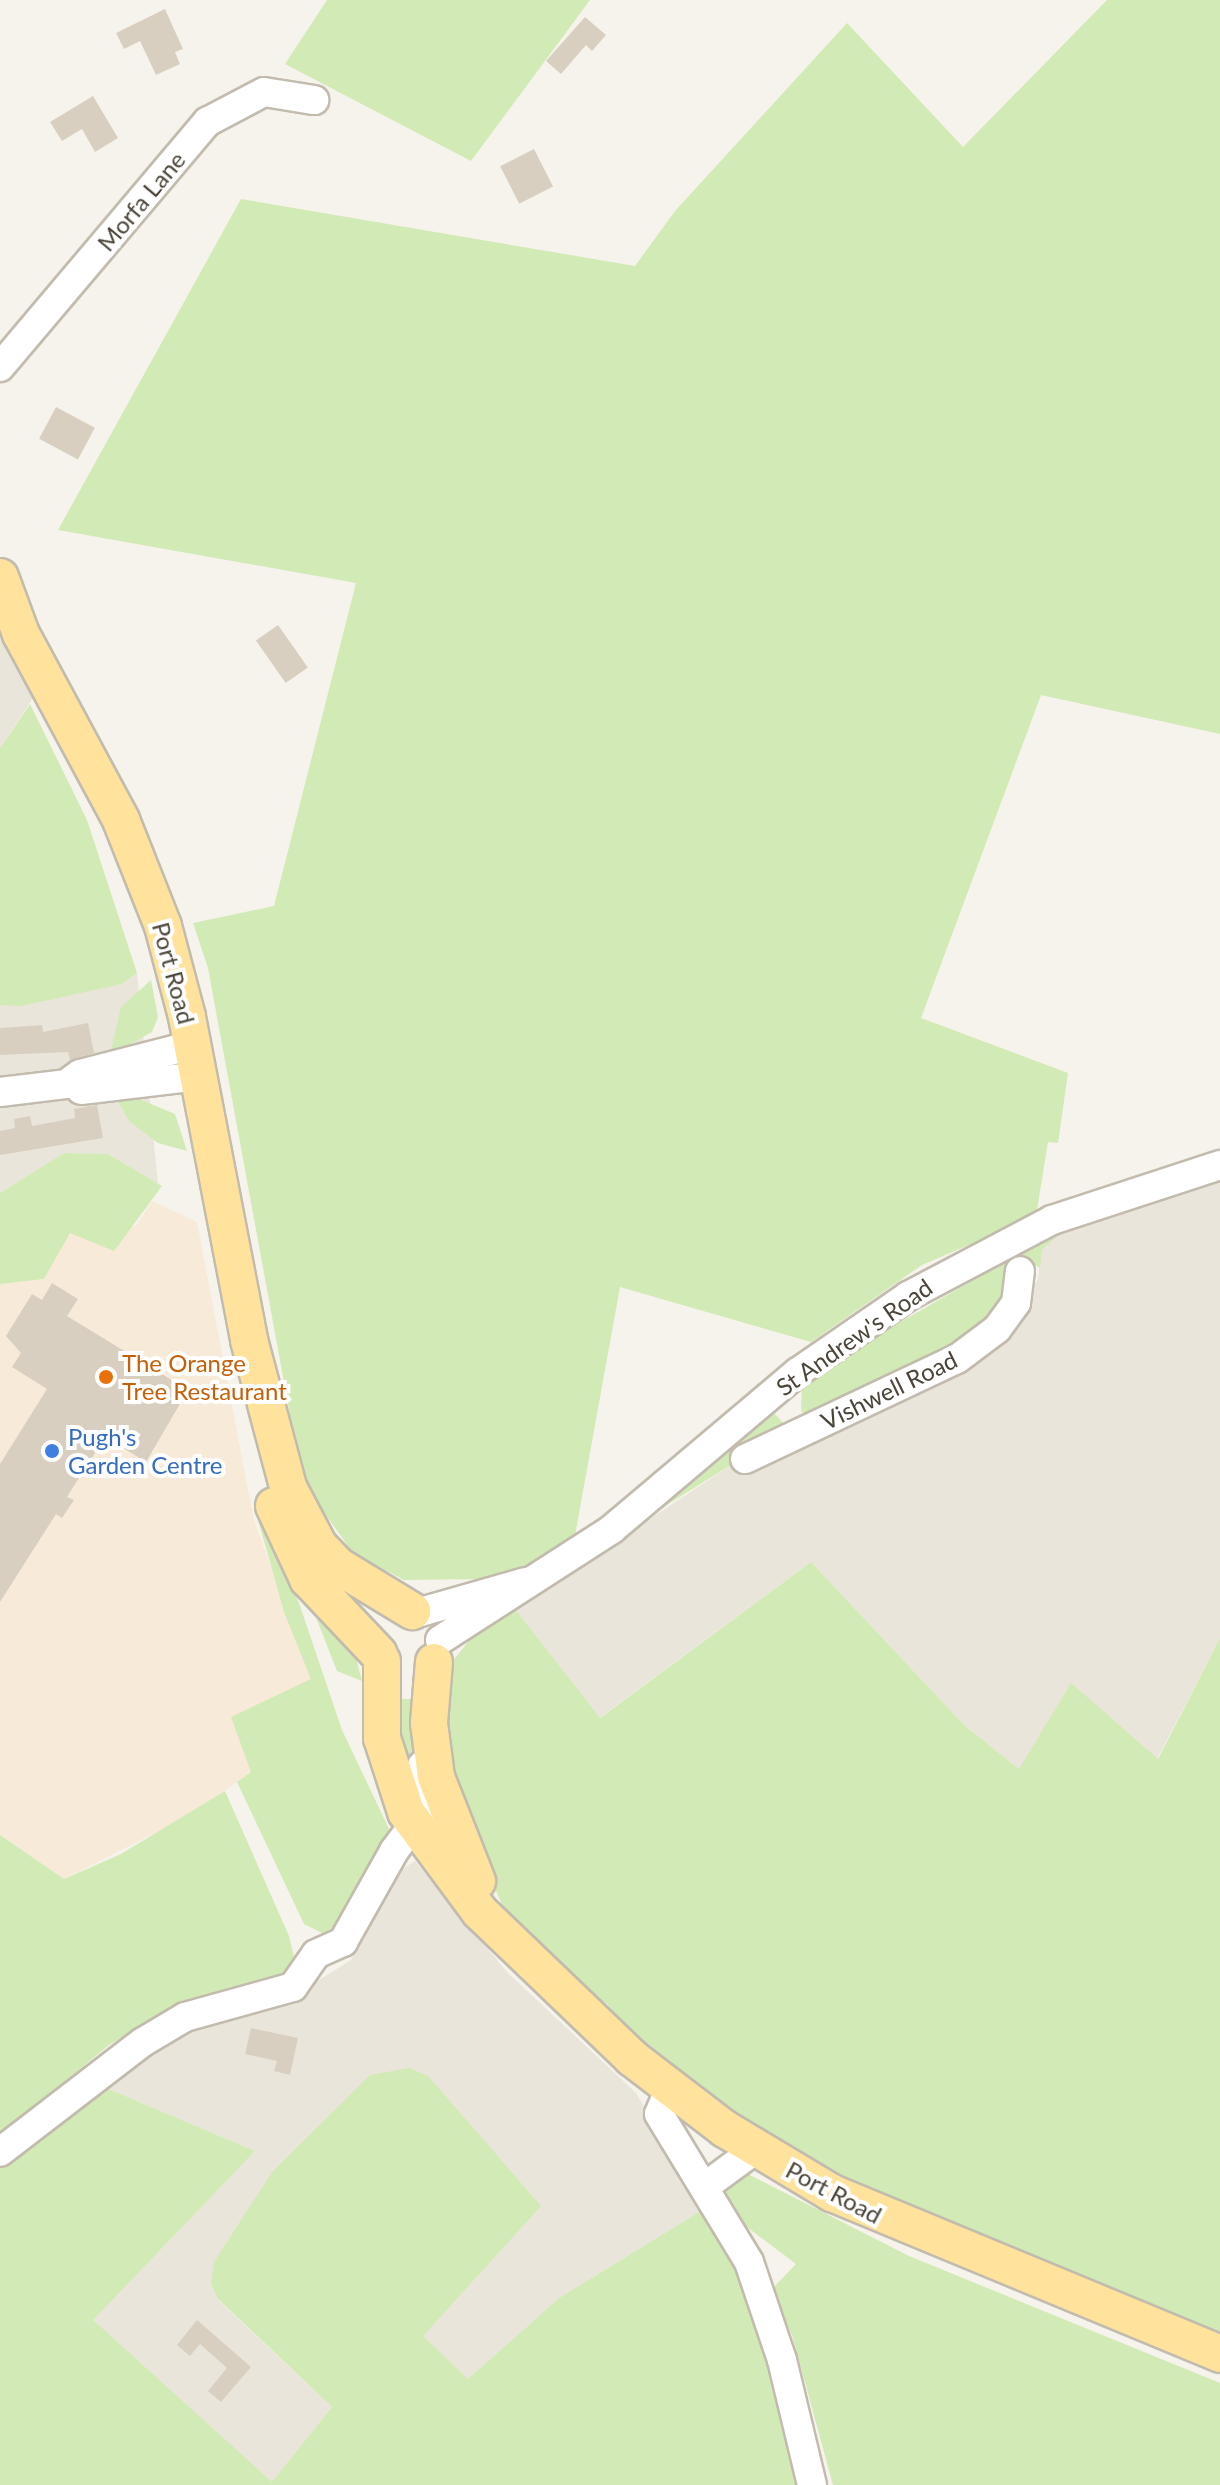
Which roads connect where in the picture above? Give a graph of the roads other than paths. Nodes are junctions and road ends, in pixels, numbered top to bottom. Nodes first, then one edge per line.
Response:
1 (314, 100) dead end
2 (0, 367) edge
3 (0, 577) edge
4 (10, 623) edge
5 (195, 1061) junction
6 (0, 1092) edge
7 (1220, 1165) edge
8 (1020, 1271) dead end
9 (249, 1340) junction
10 (772, 1393) junction
11 (804, 1431) junction
12 (745, 1459) dead end
13 (426, 1632) junction
14 (381, 1658) junction
15 (432, 1746) junction
16 (415, 1823) junction
17 (508, 1934) junction
18 (670, 2088) junction
19 (756, 2149) junction
20 (0, 2152) edge
21 (707, 2185) junction
22 (1220, 2354) edge
23 (812, 2485) edge

1 - 2 street, Morfa Lane
3 - 4 main road, Port Road
4 - 5 main road, Port Road
5 - 6 street
5 - 9 main road, Port Road
7 - 10 street, St Andrew's Road
8 - 11 street, Vishwell Road
9 - 13 main road, Port Road
9 - 14 main road, Port Road
10 - 11 street, Vishwell Road
10 - 13 street, St Andrew's Road
11 - 12 street, Vishwell Road
13 - 14 main road
13 - 14 main road
13 - 15 main road, Port Road
14 - 16 main road, Port Road
15 - 16 street
15 - 17 main road, Port Road
16 - 17 main road, Port Road
16 - 20 street
17 - 18 main road, Port Road
18 - 19 main road, Port Road
18 - 21 street
19 - 21 street
19 - 22 main road, Port Road
21 - 23 street

